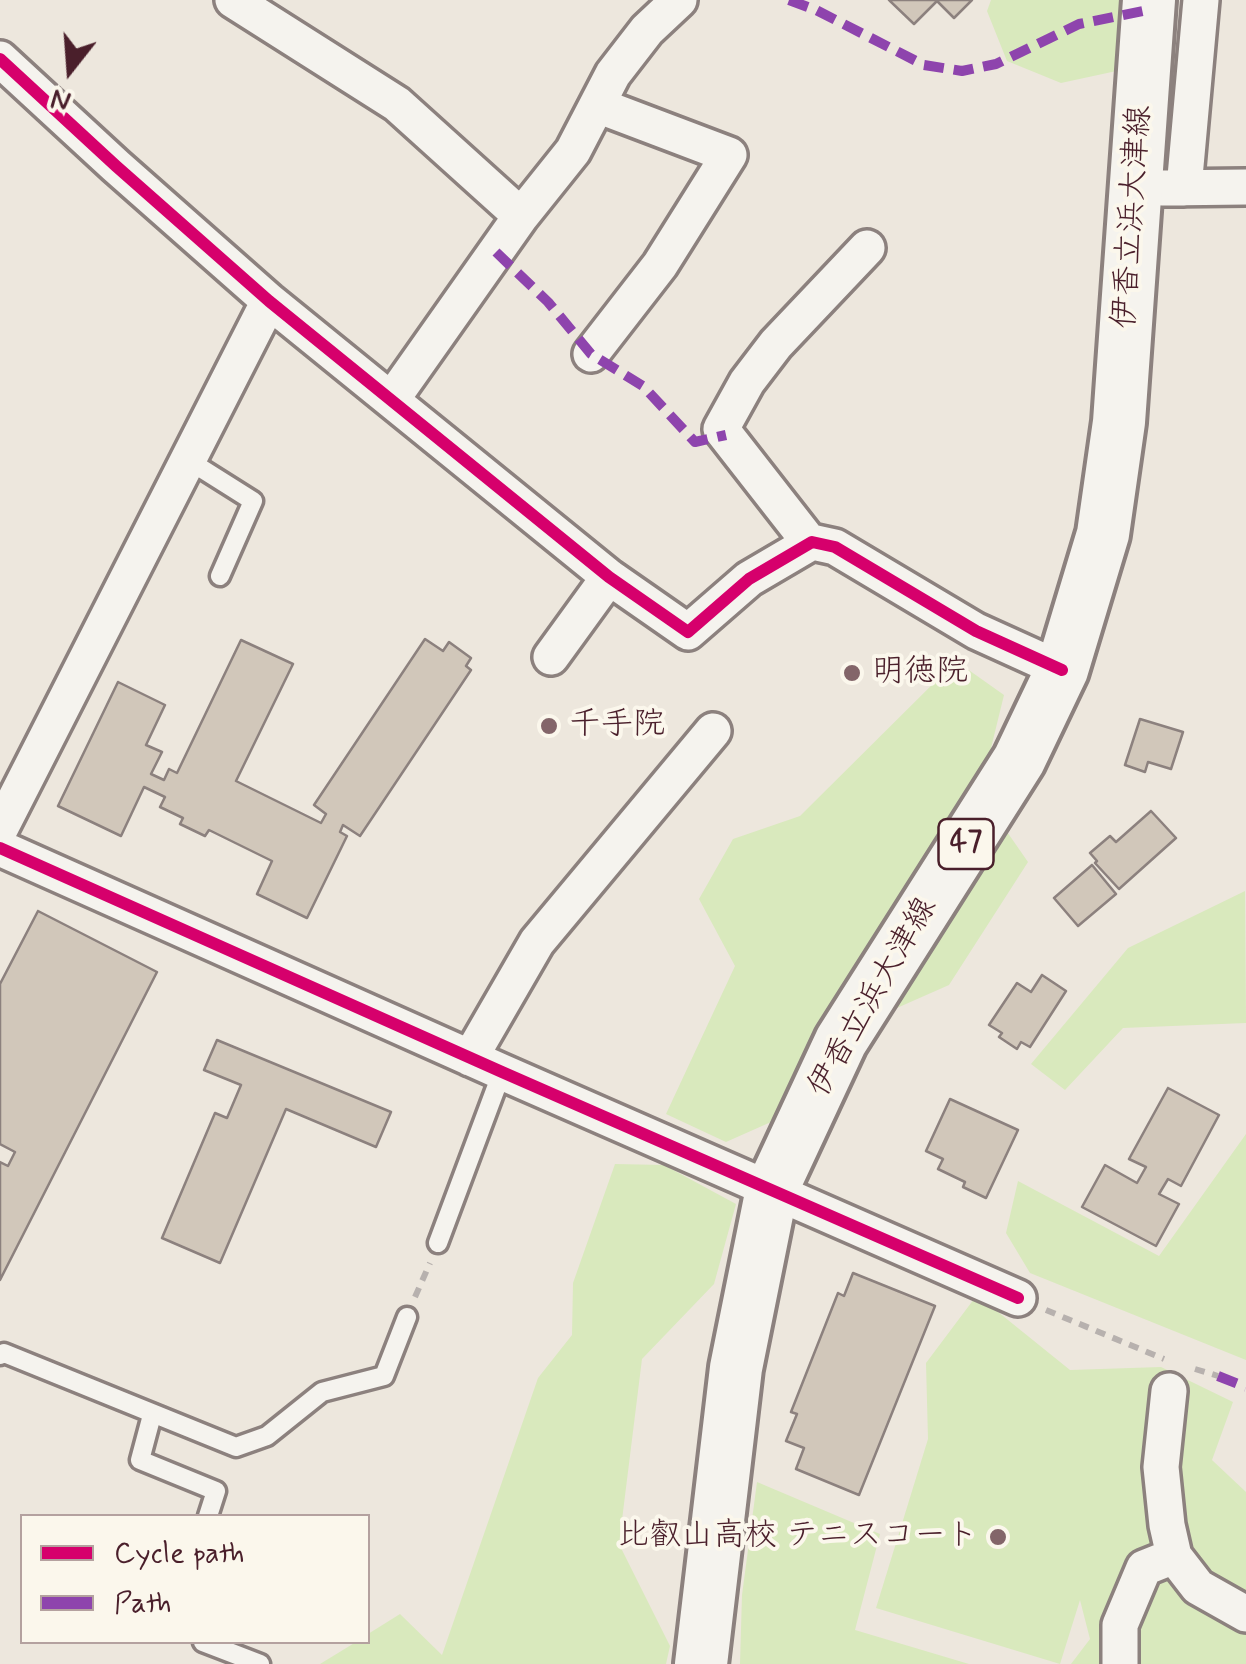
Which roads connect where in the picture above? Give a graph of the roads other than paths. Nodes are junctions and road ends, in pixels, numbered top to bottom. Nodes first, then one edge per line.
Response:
1 (233, 0) edge
2 (679, 0) edge
3 (1149, 0) edge
4 (1202, 0) edge
5 (0, 59) edge
6 (597, 105) junction
7 (1246, 187) edge
8 (1160, 188) junction
9 (522, 216) junction
10 (867, 248) dead end
11 (269, 301) junction
12 (590, 354) dead end
13 (392, 399) junction
14 (188, 460) junction
15 (810, 543) junction
16 (220, 576) dead end
17 (609, 576) junction
18 (551, 657) dead end
19 (1062, 670) junction
20 (712, 732) dead end
21 (0, 829) edge
22 (0, 848) edge
23 (486, 1065) junction
24 (772, 1189) junction
25 (438, 1243) road end
26 (1018, 1298) road end
27 (407, 1317) road end
28 (0, 1355) edge
29 (1169, 1392) dead end
30 (152, 1415) junction
31 (209, 1514) edge
32 (1174, 1556) junction
33 (1246, 1614) edge
34 (208, 1644) edge
35 (260, 1664) edge
36 (701, 1664) edge
37 (1120, 1664) edge

1 - 9 street
2 - 6 street
3 - 8 main road, 伊香立浜大津線 / 47
4 - 8 street
5 - 11 street
6 - 9 street
6 - 12 street
7 - 8 street
8 - 19 main road, 伊香立浜大津線 / 47
9 - 13 street
10 - 15 street
11 - 13 street
11 - 14 street
13 - 17 street
14 - 16 lane
14 - 21 street
15 - 17 street
15 - 19 street
17 - 18 street
19 - 24 main road, 伊香立浜大津線 / 47
20 - 23 street
22 - 23 street
23 - 24 street
23 - 25 lane
24 - 26 street
24 - 36 main road, 伊香立浜大津線 / 47
27 - 30 lane
28 - 30 lane
29 - 32 street
30 - 31 lane
32 - 33 street
32 - 37 street
34 - 35 lane

